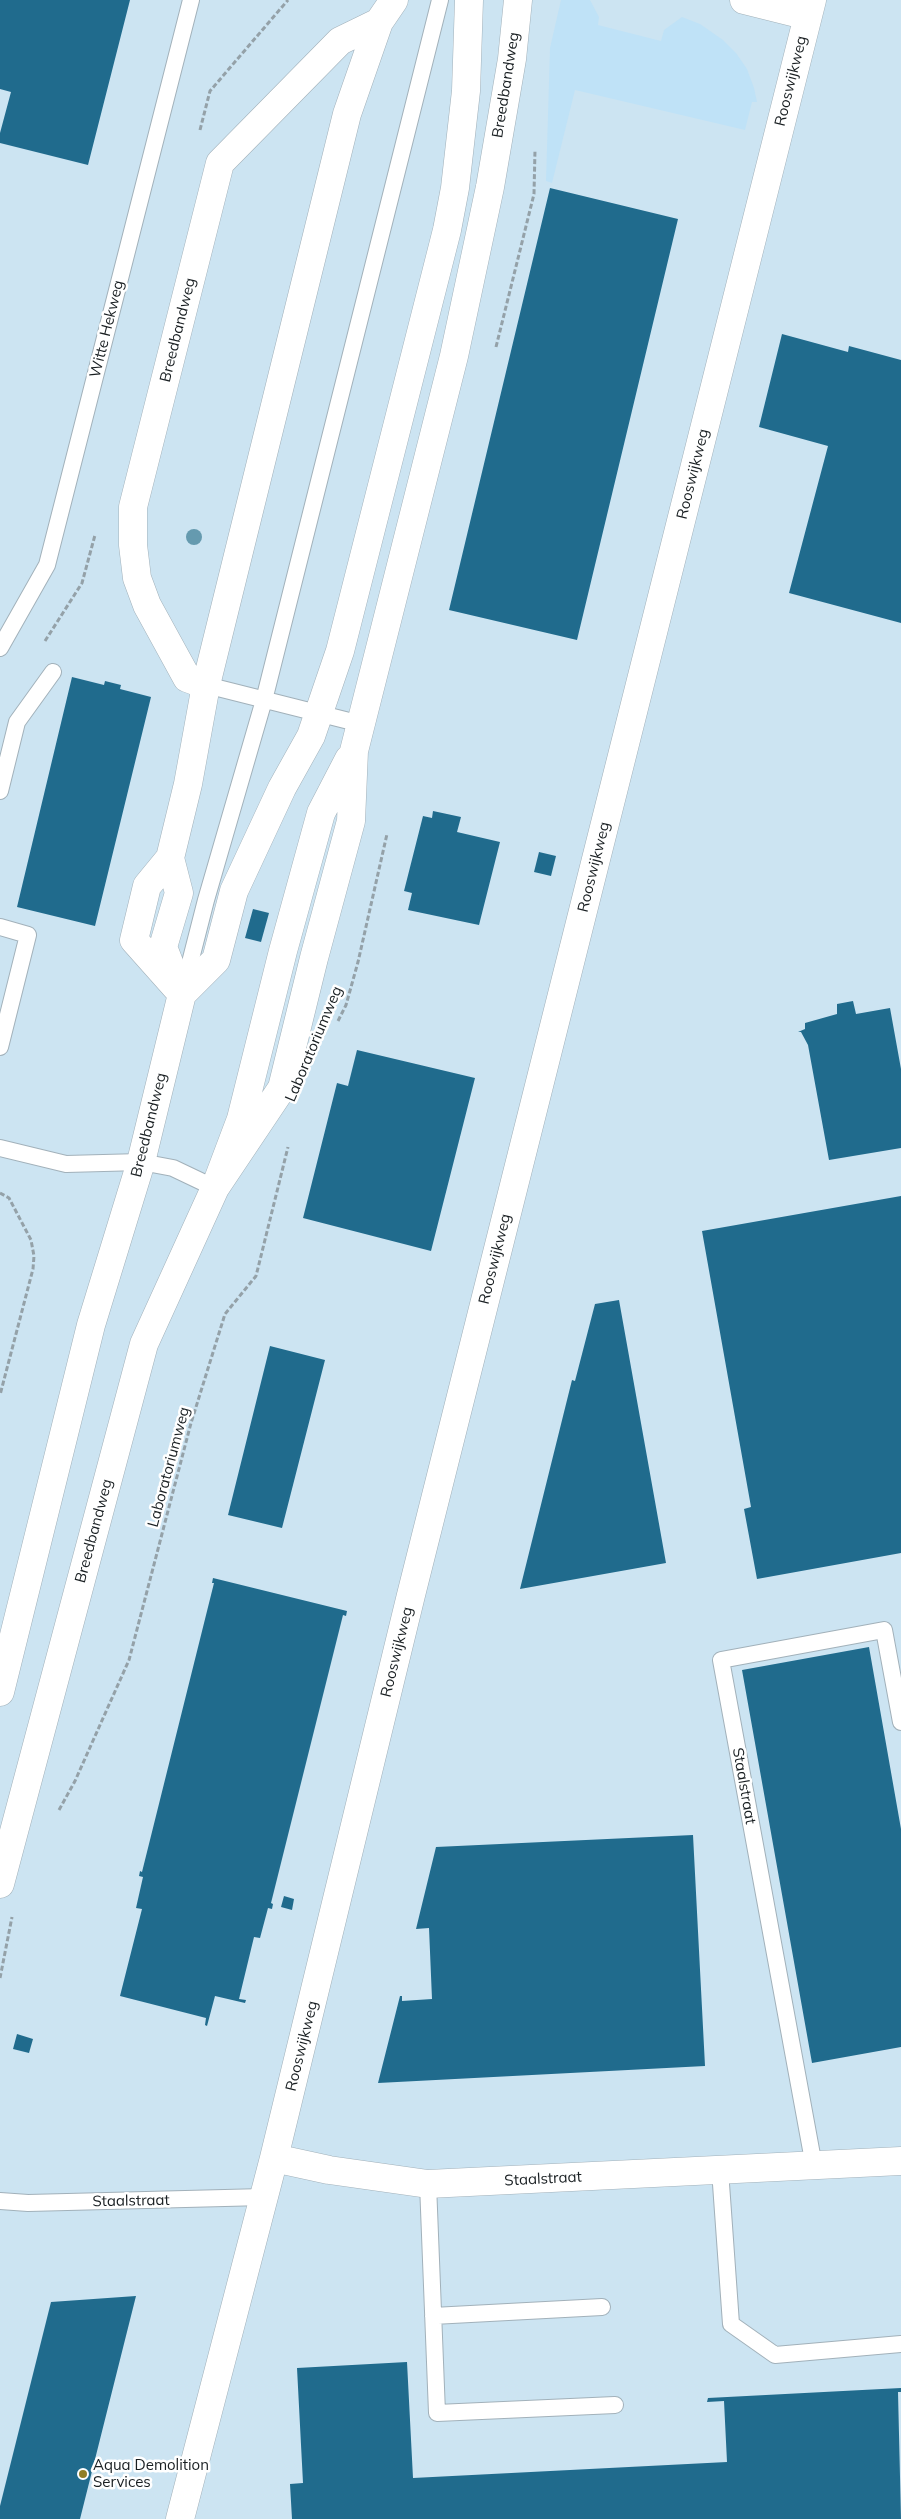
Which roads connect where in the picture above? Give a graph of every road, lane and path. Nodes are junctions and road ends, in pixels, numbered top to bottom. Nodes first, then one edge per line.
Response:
1 (191, 0) edge
2 (394, 0) edge
3 (440, 0) edge
4 (469, 0) edge
5 (518, 0) edge
6 (744, 0) edge
7 (810, 8) edge
8 (379, 22) junction
9 (0, 648) edge
10 (53, 672) dead end
11 (206, 685) junction
12 (264, 700) junction
13 (319, 714) junction
14 (361, 724) junction
15 (0, 791) edge
16 (0, 928) edge
17 (358, 962) dead end
18 (182, 994) junction
19 (337, 1023) dead end
20 (0, 1047) edge
21 (291, 1138) dead end
22 (0, 1148) edge
23 (140, 1162) junction
24 (215, 1188) junction
25 (0, 1193) edge
26 (0, 1395) edge
27 (0, 1692) edge
28 (901, 1722) edge
29 (57, 1814) dead end
30 (0, 1884) edge
31 (14, 1910) dead end
32 (0, 1978) edge
33 (274, 2158) junction
34 (901, 2161) edge
35 (814, 2166) junction
36 (720, 2170) junction
37 (428, 2184) junction
38 (264, 2198) junction
39 (0, 2201) edge
40 (602, 2307) dead end
41 (434, 2316) junction
42 (901, 2344) edge
43 (614, 2405) dead end
44 (180, 2519) edge

1 - 9 lane, Witte Hekweg
2 - 8 street, Breedbandweg
3 - 12 lane, Breedbandweg
4 - 13 street
5 - 14 street, Breedbandweg
6 - 7 street
7 - 33 street, Rooswijkweg
8 - 11 street, Breedbandweg
8 - 11 street, Breedbandweg
10 - 15 lane
11 - 12 lane, Breedbandweg
11 - 18 street, Breedbandweg
12 - 13 lane, Breedbandweg
12 - 18 lane, Breedbandweg
13 - 14 lane, Breedbandweg
13 - 18 street
14 - 24 street, Breedbandweg
16 - 20 lane
17 - 19 path, Laboratoriumweg
18 - 23 street, Breedbandweg
21 - 29 path, Laboratoriumweg
22 - 23 lane
23 - 24 lane
23 - 27 street, Breedbandweg
24 - 30 street, Breedbandweg
25 - 26 path
28 - 35 lane, Staalstraat
31 - 32 path
33 - 37 street, Staalstraat
33 - 38 street, Rooswijkweg
34 - 35 street, Staalstraat
35 - 36 street, Staalstraat
36 - 37 street, Staalstraat
36 - 42 lane
37 - 41 lane
38 - 39 lane, Staalstraat
38 - 44 street, Rooswijkweg
40 - 41 lane
41 - 43 lane

